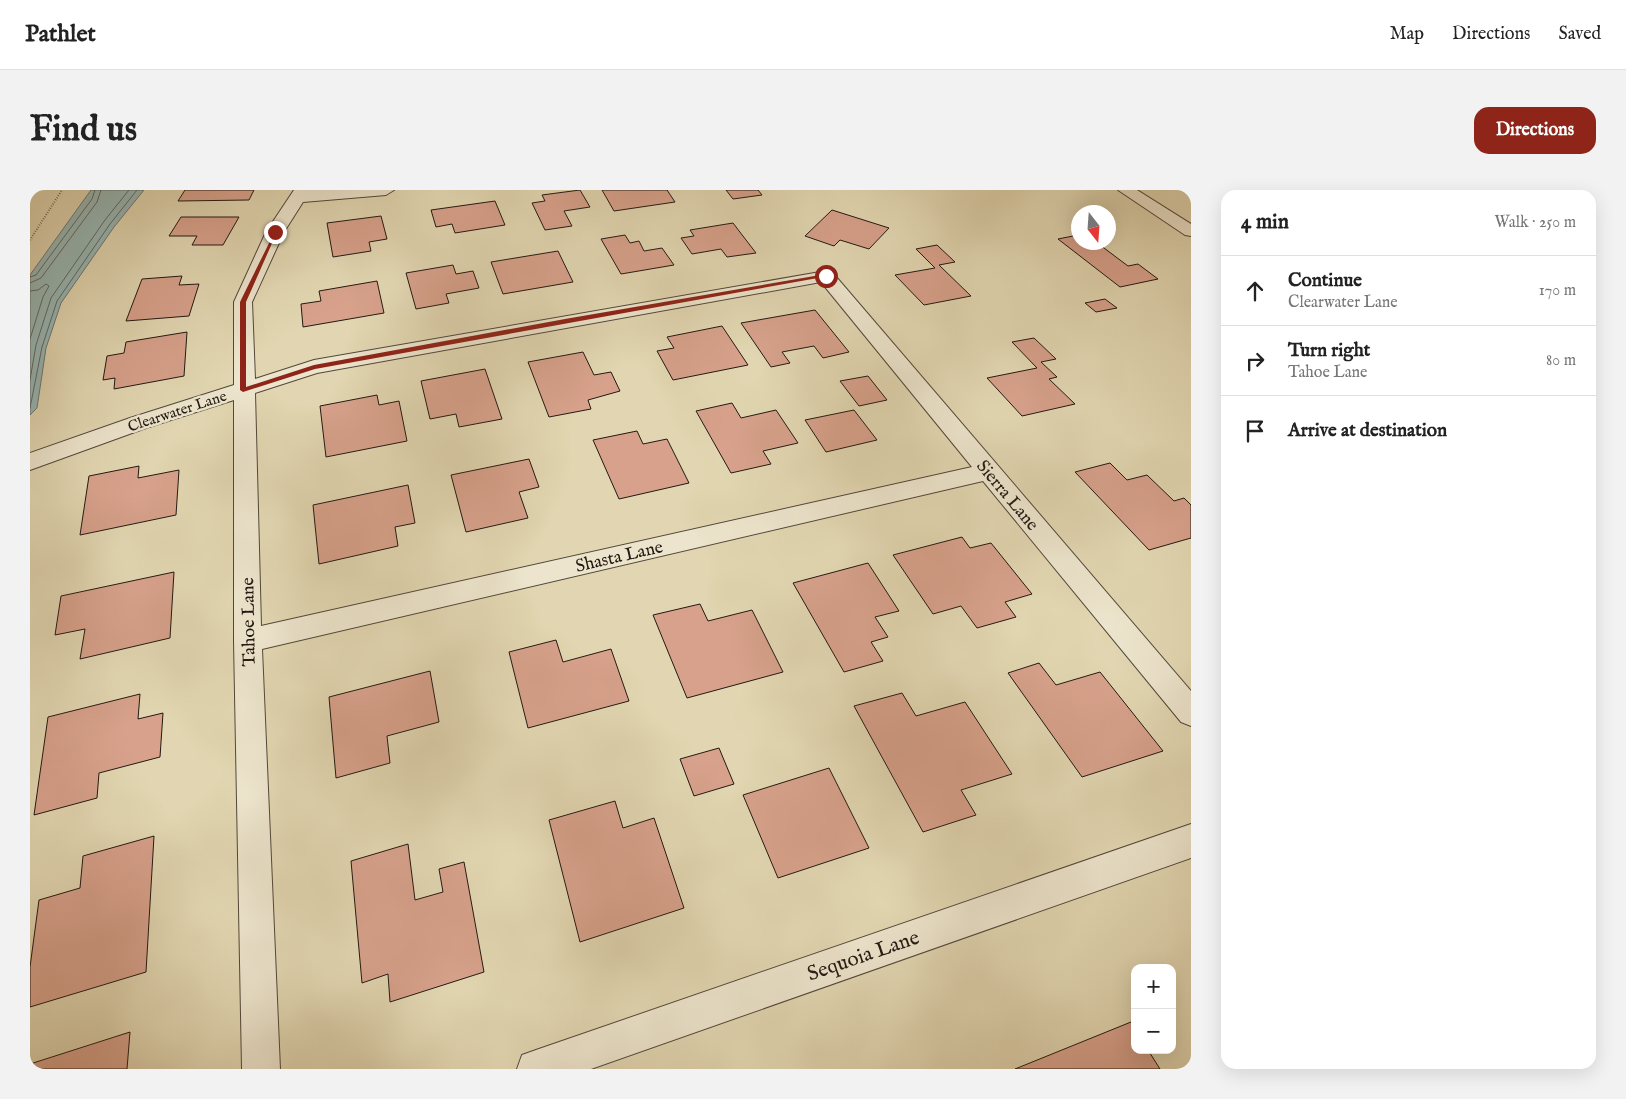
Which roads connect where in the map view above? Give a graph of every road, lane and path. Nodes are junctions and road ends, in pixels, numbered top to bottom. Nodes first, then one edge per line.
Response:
1 (62, 190) edge
2 (386, 190) edge
3 (1126, 190) edge
4 (300, 194) edge
5 (1191, 231) edge
6 (30, 240) edge
7 (826, 276) joint
8 (243, 390) junction
9 (30, 462) edge
10 (989, 471) junction
11 (248, 641) junction
12 (1191, 713) edge
13 (1191, 841) edge
14 (260, 1069) edge
15 (536, 1069) edge

1 - 6 path
2 - 4 street
3 - 5 street
4 - 8 street, Tahoe Lane
7 - 8 street, Clearwater Lane
7 - 10 street, Sierra Lane
8 - 9 street, Clearwater Lane
8 - 11 street, Tahoe Lane
10 - 11 street, Shasta Lane
10 - 12 street, Sierra Lane
11 - 14 street, Tahoe Lane
13 - 15 street, Sequoia Lane

